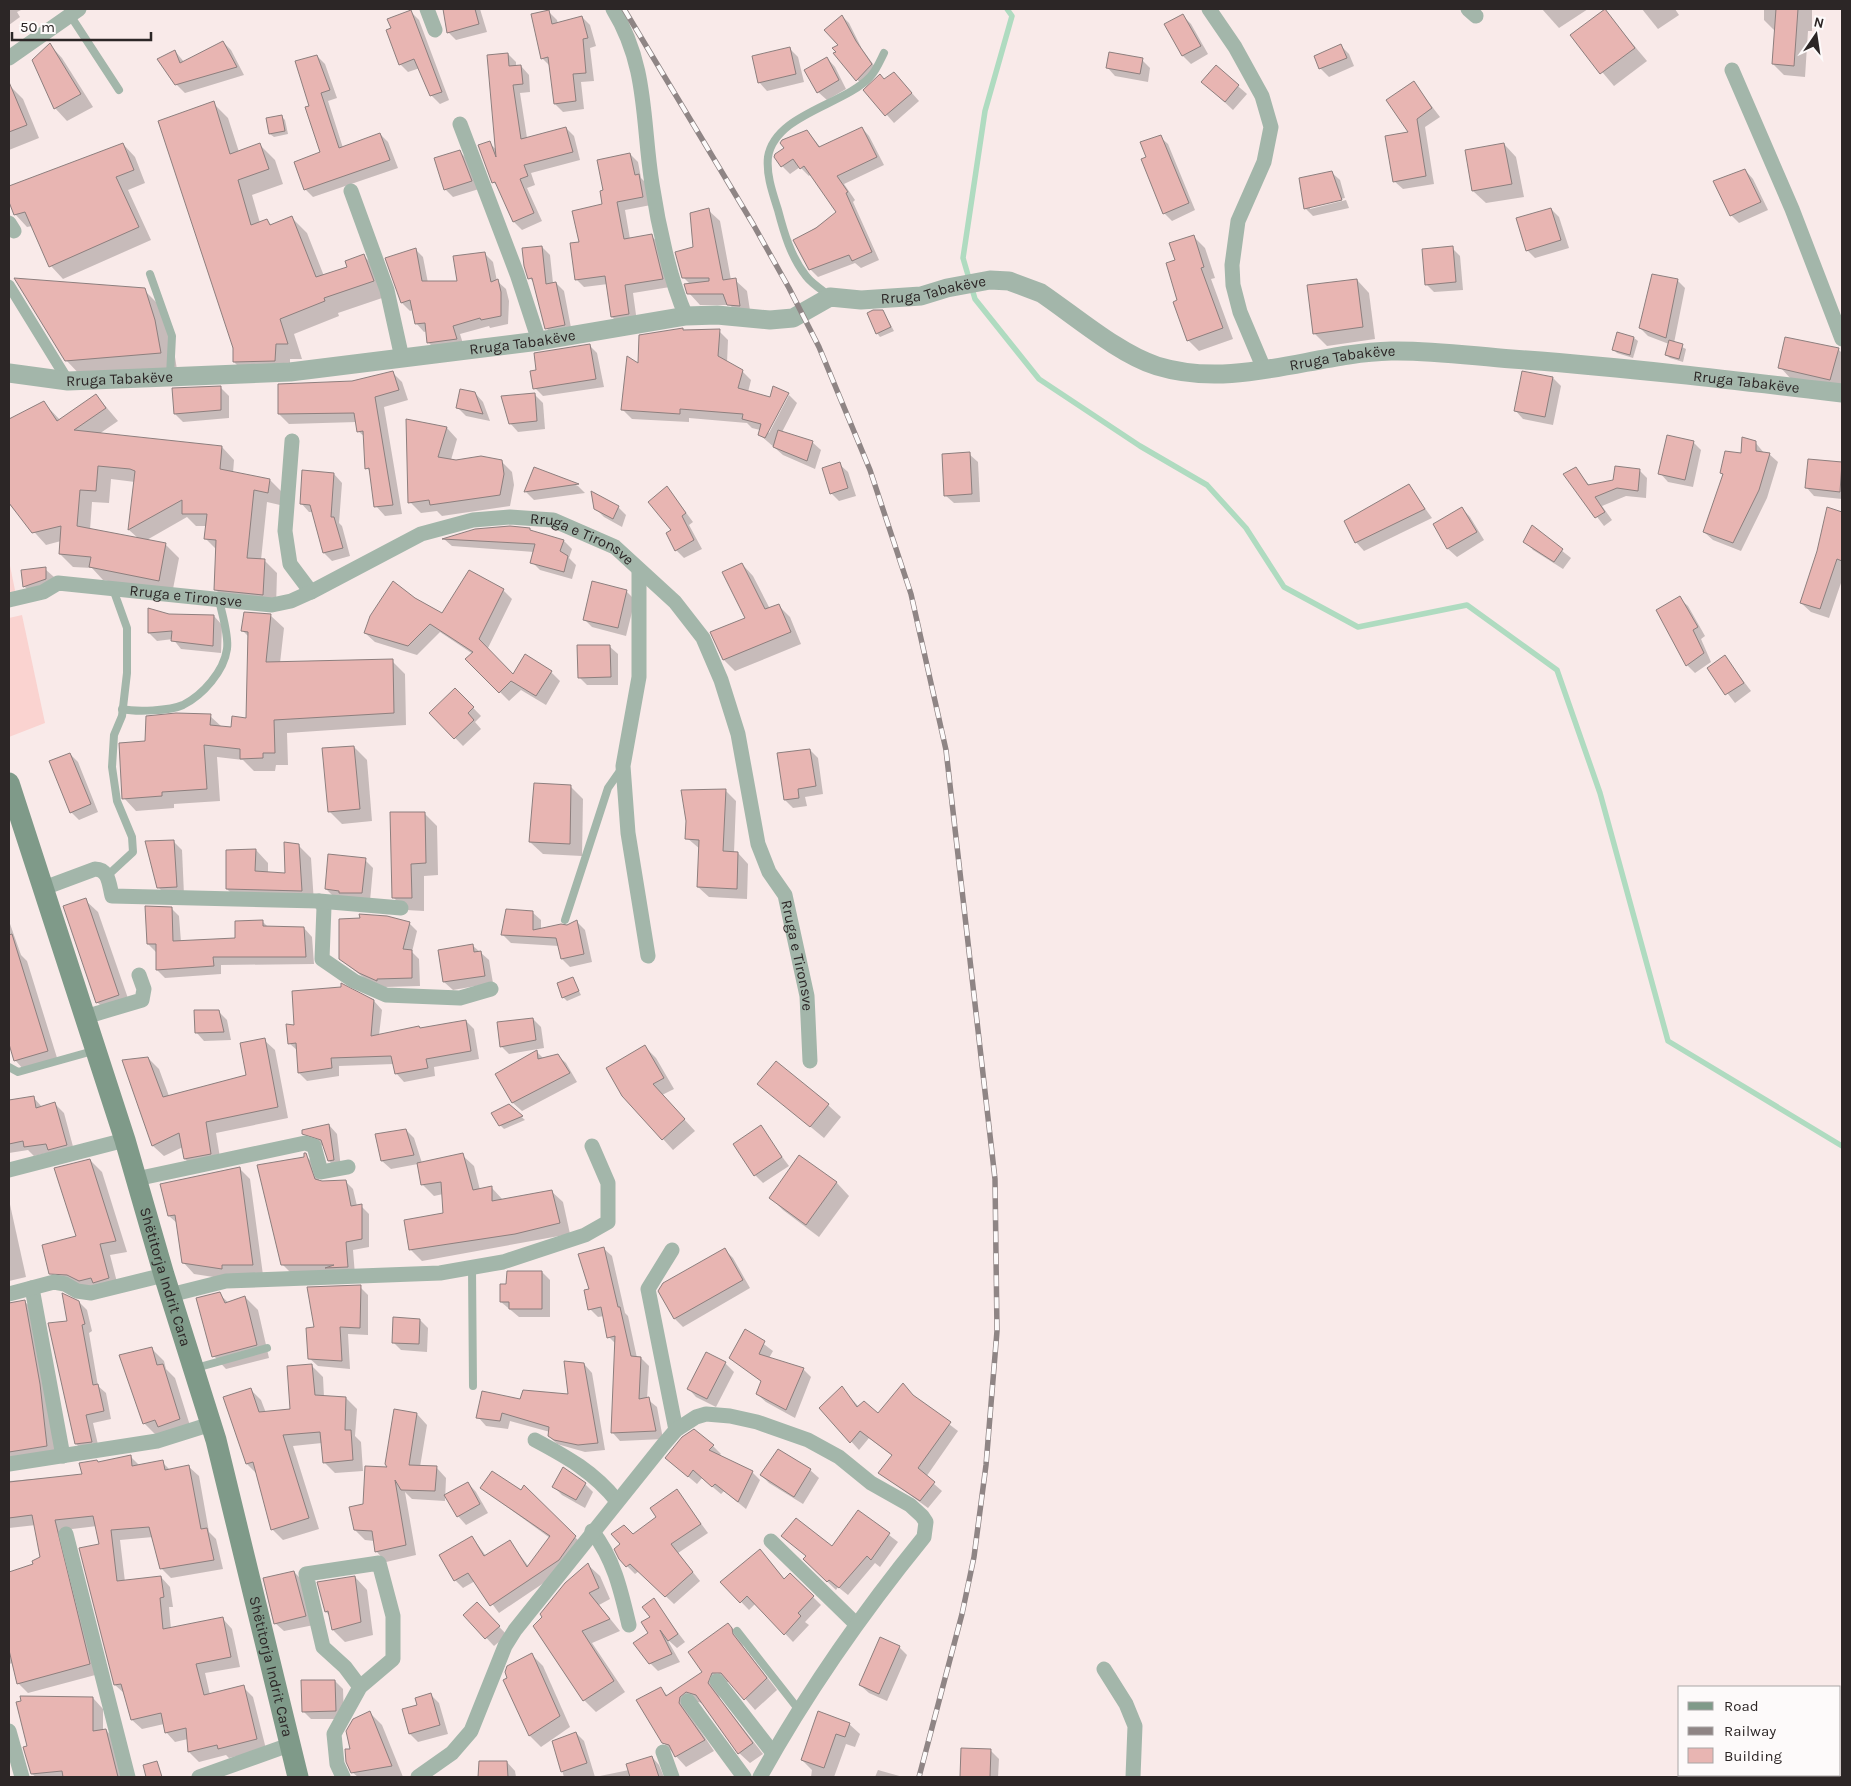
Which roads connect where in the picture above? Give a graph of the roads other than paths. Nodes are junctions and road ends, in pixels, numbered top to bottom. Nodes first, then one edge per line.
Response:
1 (427, 9) edge
2 (612, 9) edge
3 (1209, 9) edge
4 (74, 12) edge
5 (435, 30) dead end
6 (884, 53) dead end
7 (9, 58) edge
8 (1732, 70) dead end
9 (119, 90) dead end
10 (460, 124) dead end
11 (350, 191) dead end
12 (150, 274) dead end
13 (9, 285) edge
14 (830, 297) junction
15 (686, 316) junction
16 (1842, 339) edge
17 (539, 341) junction
18 (402, 358) junction
19 (1264, 370) junction
20 (9, 373) edge
21 (170, 376) junction
22 (68, 381) junction
23 (1842, 393) edge
24 (292, 441) dead end
25 (639, 570) junction
26 (113, 589) junction
27 (310, 592) junction
28 (9, 600) edge
29 (219, 600) junction
30 (122, 710) junction
31 (623, 766) junction
32 (9, 783) edge
33 (107, 876) junction
34 (44, 888) junction
35 (319, 901) junction
36 (401, 908) dead end
37 (565, 920) dead end
38 (648, 956) dead end
39 (140, 976) dead end
40 (491, 989) dead end
41 (85, 1017) junction
42 (95, 1050) junction
43 (810, 1062) dead end
44 (9, 1067) edge
45 (125, 1140) junction
46 (592, 1146) dead end
47 (348, 1167) dead end
48 (9, 1170) edge
49 (136, 1179) junction
50 (672, 1250) dead end
51 (472, 1268) junction
52 (167, 1285) junction
53 (32, 1288) junction
54 (9, 1294) edge
55 (267, 1348) dead end
56 (194, 1369) junction
57 (474, 1386) dead end
58 (211, 1424) junction
59 (676, 1430) junction
60 (535, 1440) dead end
61 (63, 1456) junction
62 (9, 1464) edge
63 (617, 1501) junction
64 (592, 1531) junction
65 (66, 1534) dead end
66 (772, 1541) dead end
67 (856, 1624) junction
68 (629, 1625) dead end
69 (737, 1631) dead end
70 (1104, 1669) dead end
71 (717, 1681) dead end
72 (360, 1687) junction
73 (688, 1701) dead end
74 (799, 1710) junction
75 (9, 1731) edge
76 (289, 1745) junction
77 (663, 1752) dead end
78 (773, 1753) junction
79 (22, 1777) edge
80 (128, 1777) edge
81 (199, 1777) edge
82 (298, 1777) edge
83 (343, 1777) edge
84 (418, 1777) edge
85 (672, 1777) edge
86 (744, 1777) edge
87 (760, 1777) edge
88 (1133, 1777) edge

1 - 5 street
2 - 15 street
3 - 19 street
4 - 7 street
4 - 9 lane
6 - 14 lane
8 - 16 street
10 - 17 street
11 - 18 street
12 - 21 lane
13 - 22 street
14 - 15 street, Rruga Tabakëve
14 - 19 street, Rruga Tabakëve
15 - 17 street, Rruga Tabakëve
17 - 18 street, Rruga Tabakëve
18 - 21 street, Rruga Tabakëve
19 - 23 street, Rruga Tabakëve
20 - 22 street, Rruga Tabakëve
21 - 22 street, Rruga Tabakëve
24 - 27 street
25 - 27 street, Rruga e Tironsve
25 - 31 street
25 - 43 street, Rruga e Tironsve
26 - 28 street, Rruga e Tironsve
26 - 29 street, Rruga e Tironsve
26 - 30 lane
27 - 29 street, Rruga e Tironsve
29 - 30 lane
30 - 33 lane
31 - 37 lane
31 - 38 street
32 - 34 main road, Shëtitorja Indrit Cara
33 - 34 street
33 - 35 street
34 - 41 main road, Shëtitorja Indrit Cara
35 - 36 street
35 - 40 street
39 - 41 street
41 - 42 main road, Shëtitorja Indrit Cara
42 - 44 lane
42 - 45 main road, Shëtitorja Indrit Cara
45 - 48 street
45 - 49 main road, Shëtitorja Indrit Cara
46 - 51 street
47 - 49 street
49 - 52 main road, Shëtitorja Indrit Cara
50 - 59 street
51 - 52 street
51 - 57 lane
52 - 53 street
52 - 56 main road, Shëtitorja Indrit Cara
53 - 54 street
53 - 61 street
55 - 56 lane
56 - 58 main road, Shëtitorja Indrit Cara
58 - 61 street
58 - 76 main road, Shëtitorja Indrit Cara
59 - 63 street
59 - 67 street
60 - 63 street
61 - 62 street
63 - 64 street
64 - 68 street
64 - 84 street
65 - 80 street
66 - 67 street
67 - 74 street
69 - 74 lane
70 - 88 street
71 - 78 street
72 - 72 street
72 - 83 street
73 - 86 street
74 - 78 street
75 - 79 street
76 - 81 street
76 - 82 main road, Shëtitorja Indrit Cara
77 - 85 street
78 - 87 street

